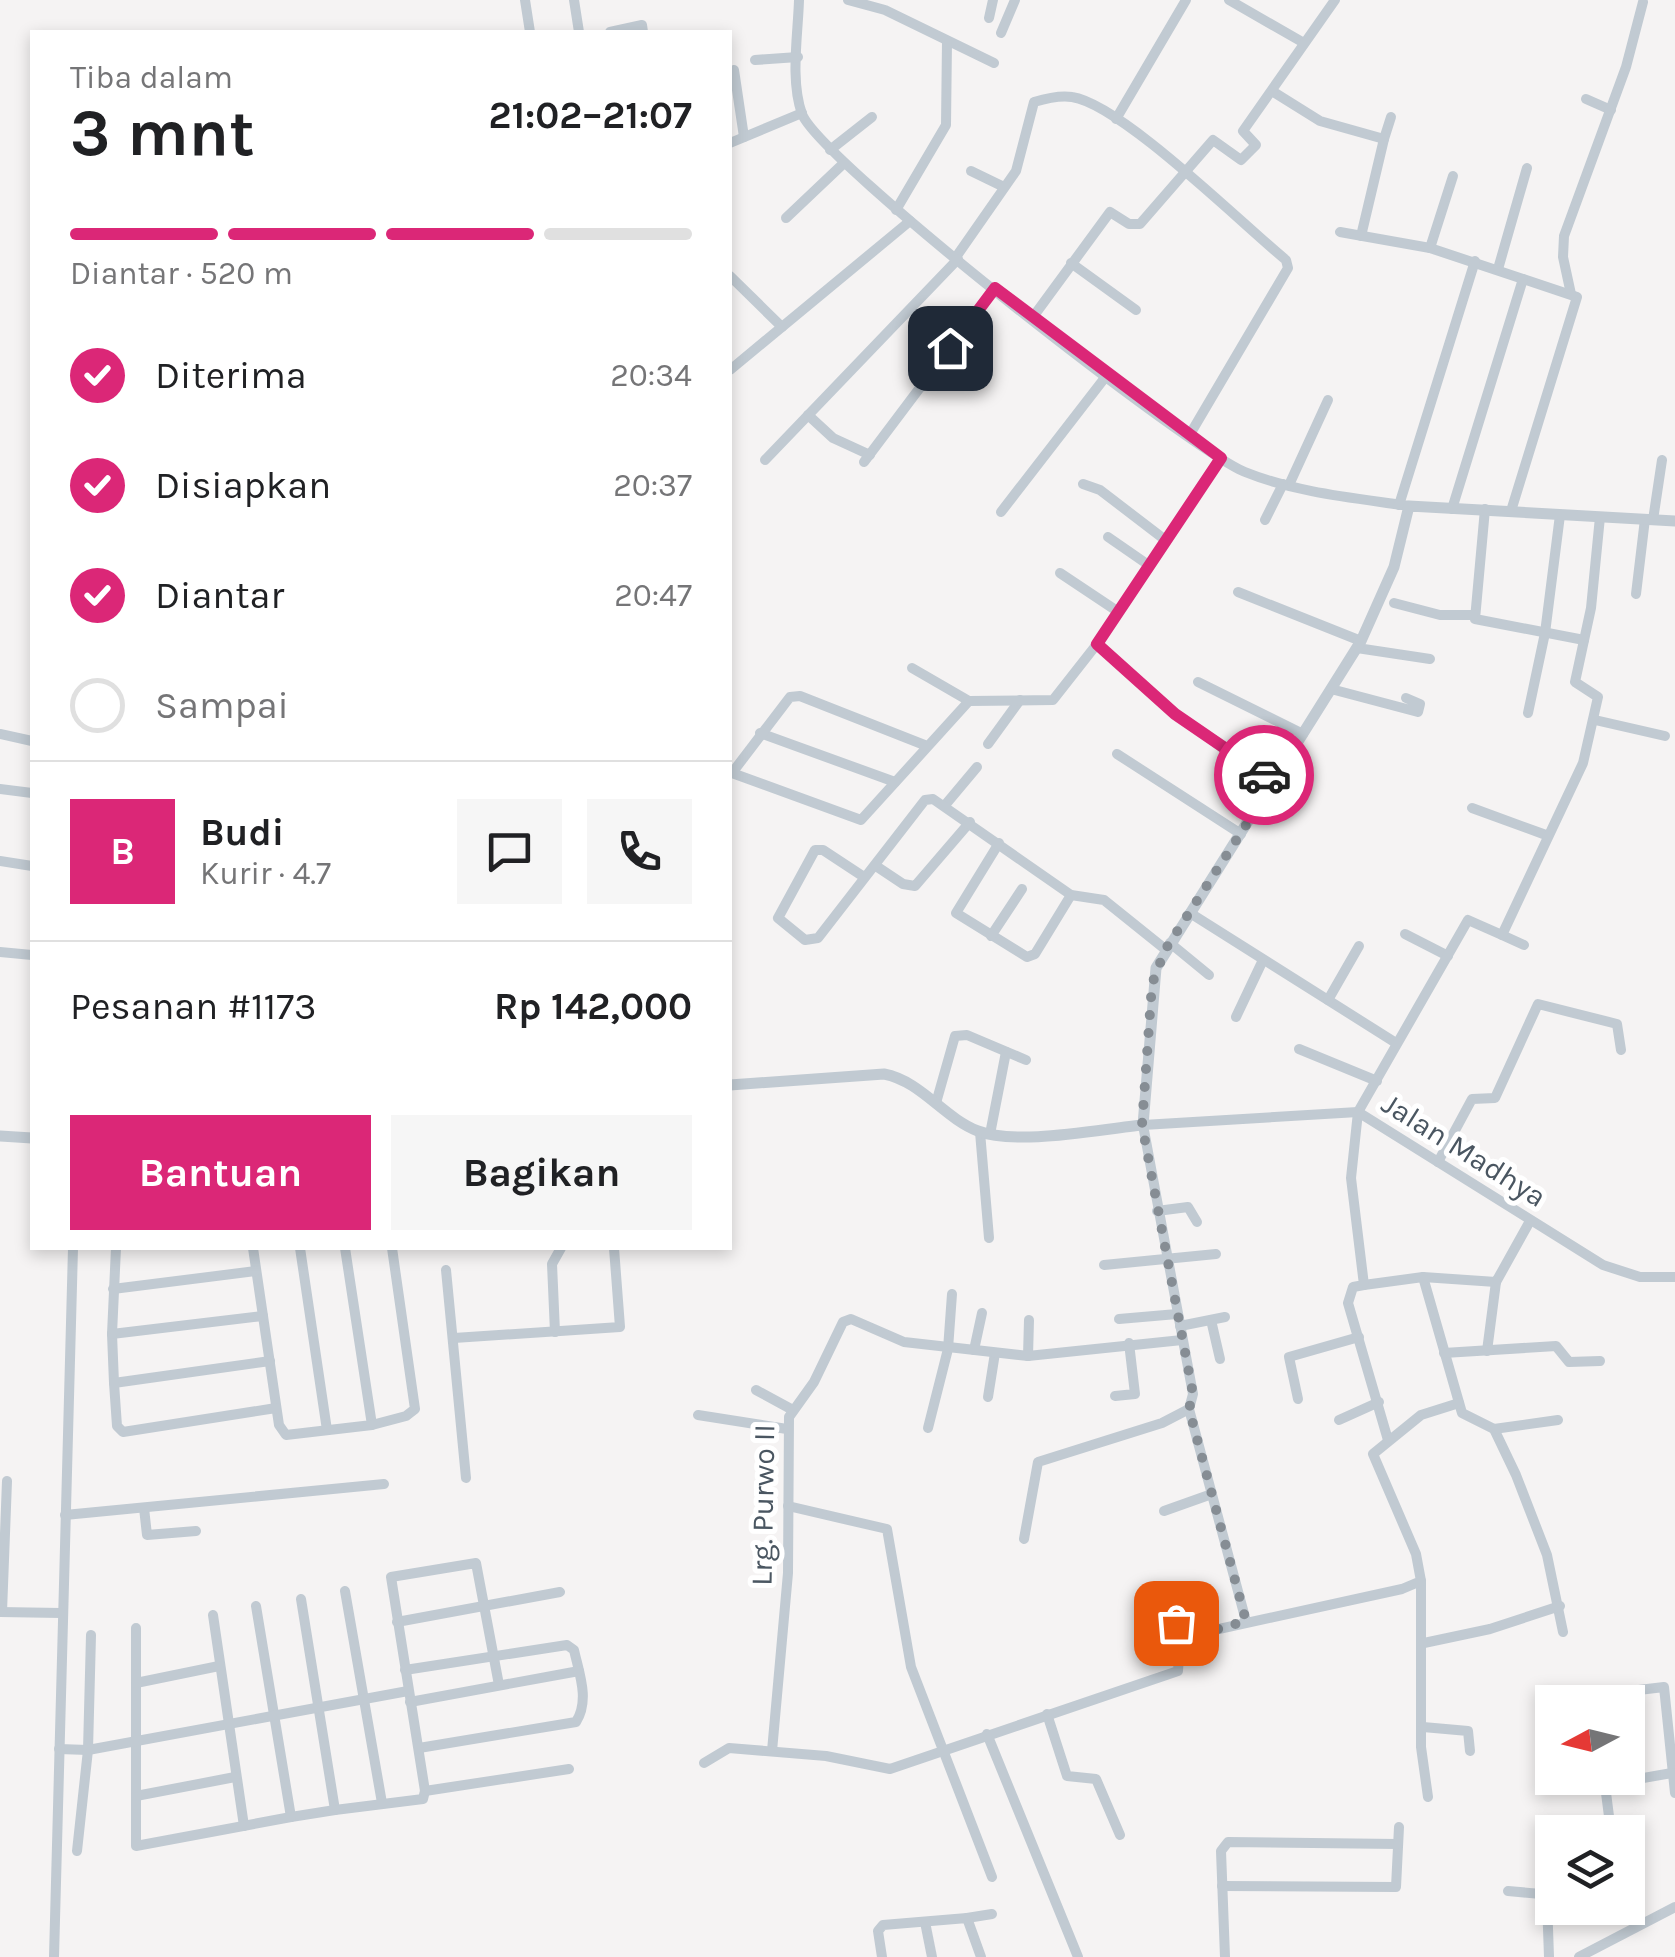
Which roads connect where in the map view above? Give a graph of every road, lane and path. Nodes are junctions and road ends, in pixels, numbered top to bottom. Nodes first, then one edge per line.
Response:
1 (525, 0) edge
2 (574, 0) edge
3 (798, 0) edge
4 (848, 0) edge
5 (993, 0) edge
6 (1015, 0) edge
7 (1186, 0) edge
8 (1229, 0) edge
9 (1335, 0) edge
10 (1643, 2) dead end
11 (989, 18) dead end
12 (530, 30) edge
13 (579, 30) edge
14 (619, 30) edge
15 (643, 30) edge
16 (1001, 33) dead end
17 (946, 41) junction
18 (1304, 43) junction
19 (798, 57) junction
20 (755, 60) dead end
21 (994, 63) dead end
22 (734, 70) dead end
23 (1272, 91) junction
24 (1586, 99) dead end
25 (1612, 110) junction
26 (802, 113) junction
27 (872, 117) dead end
28 (1391, 117) dead end
29 (1116, 118) junction
30 (744, 137) junction
31 (1384, 139) junction
32 (732, 143) edge
33 (830, 150) junction
34 (844, 164) junction
35 (1527, 168) dead end
36 (971, 171) dead end
37 (1185, 173) junction
38 (1453, 176) dead end
39 (1004, 186) junction
40 (896, 210) junction
41 (786, 218) dead end
42 (910, 221) junction
43 (1340, 232) dead end
44 (1360, 236) junction
45 (1430, 248) junction
46 (957, 258) junction
47 (1476, 261) junction
48 (1071, 262) junction
49 (1498, 269) junction
50 (732, 278) edge
51 (1523, 279) junction
52 (995, 288) junction
53 (1571, 294) junction
54 (1136, 310) dead end
55 (1032, 317) junction
56 (782, 326) junction
57 (732, 368) edge
58 (1107, 375) junction
59 (1328, 400) dead end
60 (808, 414) junction
61 (1189, 436) junction
62 (1221, 458) junction
63 (765, 460) dead end
64 (1662, 460) dead end
65 (1083, 484) dead end
66 (1286, 484) junction
67 (1404, 506) junction
68 (1452, 509) junction
69 (1485, 509) junction
70 (1511, 511) junction
71 (1001, 512) dead end
72 (1560, 515) junction
73 (1600, 517) junction
74 (1649, 519) junction
75 (1264, 520) dead end
76 (1675, 521) edge
77 (1108, 537) dead end
78 (1164, 539) junction
79 (1146, 564) junction
80 (1060, 573) dead end
81 (1238, 592) dead end
82 (1636, 594) dead end
83 (1394, 603) dead end
84 (1117, 611) junction
85 (1473, 615) junction
86 (1545, 634) junction
87 (1584, 640) junction
88 (1097, 644) junction
89 (1359, 645) junction
90 (1430, 659) dead end
91 (912, 668) dead end
92 (1198, 682) dead end
93 (1331, 690) junction
94 (1406, 698) dead end
95 (1020, 700) junction
96 (968, 701) junction
97 (1528, 713) dead end
98 (1595, 720) junction
99 (760, 733) junction
100 (0, 734) edge
101 (1303, 734) junction
102 (1666, 736) dead end
103 (30, 740) edge
104 (988, 744) dead end
105 (927, 746) junction
106 (1117, 754) dead end
107 (976, 767) dead end
108 (894, 782) junction
109 (1274, 782) junction
110 (0, 789) edge
111 (30, 794) edge
112 (946, 804) junction
113 (1472, 808) dead end
114 (970, 822) junction
115 (1241, 834) junction
116 (1546, 834) junction
117 (1000, 844) junction
118 (0, 862) edge
119 (30, 866) edge
120 (876, 866) junction
121 (864, 877) junction
122 (1022, 890) dead end
123 (1071, 895) junction
124 (1190, 912) junction
125 (1405, 934) dead end
126 (1502, 935) junction
127 (990, 936) junction
128 (1524, 945) dead end
129 (1168, 946) junction
130 (1359, 946) dead end
131 (0, 952) edge
132 (30, 956) edge
133 (1448, 956) junction
134 (1263, 960) junction
135 (1209, 975) dead end
136 (1328, 1000) junction
137 (1236, 1017) dead end
138 (1396, 1043) junction
139 (1299, 1048) dead end
140 (1621, 1050) dead end
141 (1006, 1052) junction
142 (1026, 1060) dead end
143 (1377, 1081) junction
144 (732, 1085) edge
145 (936, 1103) junction
146 (1358, 1112) junction
147 (1142, 1125) junction
148 (985, 1133) junction
149 (0, 1136) edge
150 (30, 1138) edge
151 (1438, 1162) junction
152 (1156, 1211) junction
153 (1530, 1221) junction
154 (1197, 1222) dead end
155 (989, 1238) dead end
156 (73, 1250) edge
157 (116, 1250) edge
158 (253, 1250) edge
159 (300, 1250) edge
160 (346, 1250) edge
161 (392, 1250) edge
162 (560, 1250) edge
163 (614, 1250) edge
164 (1216, 1254) dead end
165 (1166, 1261) junction
166 (1104, 1265) dead end
167 (256, 1270) junction
168 (446, 1270) dead end
169 (1423, 1277) junction
170 (1675, 1277) edge
171 (1496, 1282) junction
172 (1364, 1285) junction
173 (113, 1289) junction
174 (952, 1294) dead end
175 (982, 1314) dead end
176 (263, 1316) junction
177 (1225, 1317) dead end
178 (1119, 1319) dead end
179 (1029, 1320) dead end
180 (1178, 1320) junction
181 (1210, 1320) junction
182 (555, 1332) junction
183 (112, 1334) junction
184 (1359, 1337) junction
185 (454, 1338) junction
186 (1182, 1340) junction
187 (1129, 1343) junction
188 (948, 1349) junction
189 (974, 1350) junction
190 (1487, 1350) junction
191 (1444, 1353) junction
192 (995, 1354) junction
193 (1028, 1356) junction
194 (1220, 1359) dead end
195 (270, 1361) junction
196 (1600, 1362) dead end
197 (114, 1383) junction
198 (756, 1390) dead end
199 (1115, 1396) dead end
200 (988, 1397) dead end
201 (1298, 1399) dead end
202 (1379, 1402) junction
203 (1459, 1403) junction
204 (276, 1408) junction
205 (791, 1409) junction
206 (1189, 1409) junction
207 (698, 1415) dead end
208 (1340, 1420) dead end
209 (1558, 1420) dead end
210 (372, 1424) junction
211 (928, 1428) dead end
212 (788, 1429) junction
213 (1494, 1429) junction
214 (326, 1430) junction
215 (1388, 1440) junction
216 (466, 1478) dead end
217 (7, 1480) dead end
218 (384, 1484) dead end
219 (1210, 1495) junction
220 (788, 1506) junction
221 (144, 1508) junction
222 (1164, 1511) dead end
223 (64, 1516) junction
224 (196, 1531) dead end
225 (1024, 1539) dead end
226 (1422, 1580) junction
227 (344, 1591) dead end
228 (560, 1592) dead end
229 (301, 1599) dead end
230 (256, 1606) dead end
231 (484, 1606) junction
232 (1560, 1606) junction
233 (1168, 1609) dead end
234 (1, 1612) edge
235 (60, 1613) junction
236 (212, 1614) dead end
237 (1246, 1621) junction
238 (397, 1622) junction
239 (136, 1628) dead end
240 (1563, 1632) dead end
241 (90, 1635) dead end
242 (1183, 1639) junction
243 (1424, 1643) junction
244 (495, 1657) junction
245 (219, 1666) junction
246 (405, 1670) junction
247 (579, 1671) junction
248 (136, 1683) junction
249 (499, 1686) junction
250 (1645, 1692) edge
251 (409, 1697) junction
252 (363, 1700) junction
253 (319, 1708) junction
254 (1047, 1714) junction
255 (275, 1716) junction
256 (226, 1725) junction
257 (1422, 1727) junction
258 (987, 1734) junction
259 (136, 1741) junction
260 (419, 1748) junction
261 (74, 1750) junction
262 (1470, 1751) dead end
263 (772, 1752) junction
264 (944, 1753) junction
265 (704, 1762) dead end
266 (570, 1769) dead end
267 (1672, 1772) junction
268 (235, 1776) junction
269 (1645, 1777) edge
270 (425, 1791) junction
271 (1675, 1792) edge
272 (136, 1796) junction
273 (1428, 1796) dead end
274 (382, 1803) junction
275 (335, 1810) junction
276 (291, 1816) junction
277 (244, 1826) junction
278 (1398, 1826) dead end
279 (1120, 1836) dead end
280 (1398, 1844) junction
281 (77, 1850) dead end
282 (992, 1877) dead end
283 (1222, 1886) junction
284 (1508, 1892) dead end
285 (1675, 1907) edge
286 (992, 1914) dead end
287 (967, 1918) junction
288 (925, 1922) junction
289 (54, 1957) edge
290 (883, 1957) edge
291 (932, 1957) edge
292 (981, 1957) edge
293 (1078, 1957) edge
294 (1225, 1957) edge
295 (1550, 1957) edge
296 (1580, 1957) edge

1 - 12 street
2 - 13 street
3 - 19 street
4 - 17 street
5 - 11 street
6 - 16 street
7 - 29 street
8 - 18 street
9 - 18 street
10 - 25 street
14 - 15 street
17 - 21 street
17 - 40 street
18 - 23 street
19 - 20 street
19 - 26 street
22 - 30 street
23 - 31 street
23 - 37 street
24 - 25 street
25 - 53 street
26 - 30 street
26 - 33 street
27 - 33 street
28 - 31 street
29 - 37 street
29 - 39 street
30 - 32 street
31 - 44 street
33 - 34 street
34 - 40 street
34 - 41 street
35 - 49 street
36 - 39 street
37 - 48 street
37 - 61 street
38 - 45 street
39 - 46 street
40 - 42 street
42 - 46 street
42 - 56 street
43 - 44 street
44 - 45 street
45 - 47 street
46 - 52 street
46 - 60 street
47 - 49 street
47 - 67 street
48 - 54 street
48 - 55 street
49 - 51 street
50 - 56 street
51 - 53 street
51 - 68 street
52 - 55 street
52 - 60 street
53 - 70 street
55 - 58 street
56 - 57 street
58 - 61 street
58 - 71 street
59 - 66 street
60 - 63 street
61 - 62 street
62 - 66 street
62 - 78 street
64 - 74 street
65 - 78 street
66 - 67 street
66 - 75 street
67 - 68 street
67 - 89 street
68 - 69 street
69 - 70 street
69 - 85 street
70 - 72 street
72 - 73 street
72 - 86 street
73 - 74 street
73 - 87 street
74 - 76 street
74 - 82 street
77 - 79 street
78 - 79 street
79 - 84 street
80 - 84 street
81 - 89 street
83 - 85 street
84 - 88 street
85 - 86 street
86 - 87 street
86 - 97 street
87 - 98 street
88 - 95 street
88 - 109 street
89 - 90 street
89 - 93 street
91 - 96 street
92 - 101 street
93 - 94 street
93 - 101 street
95 - 96 street
95 - 104 street
96 - 105 street
98 - 102 street
98 - 116 street
99 - 105 street
99 - 108 street
99 - 108 street
100 - 103 street
101 - 109 street
105 - 108 street
106 - 115 street
107 - 112 street
109 - 115 street
110 - 111 street
112 - 114 street
112 - 120 street
113 - 116 street
114 - 117 street
114 - 120 street
115 - 124 street
116 - 126 street
117 - 123 street
117 - 127 street
118 - 119 street
120 - 121 street
121 - 121 street
122 - 127 street
123 - 127 street
123 - 129 street
124 - 129 street
124 - 134 street
125 - 133 street
126 - 128 street
126 - 133 street
129 - 135 street
129 - 147 street
130 - 136 street
131 - 132 street
133 - 138 street
134 - 136 street
134 - 137 street
136 - 138 street
138 - 143 street
139 - 143 street
140 - 151 street
141 - 142 street
141 - 145 street
141 - 148 street
143 - 146 street
144 - 145 street
145 - 148 street
146 - 147 street, Jalan Madhya
146 - 151 street, Jalan Madhya
146 - 172 street
147 - 148 street
147 - 152 street
148 - 155 street
149 - 150 street
151 - 153 street, Jalan Madhya
152 - 154 street
152 - 165 street
153 - 170 street, Jalan Madhya
153 - 171 street
156 - 223 street
157 - 173 street
158 - 167 street
159 - 214 street
160 - 210 street
161 - 210 street
162 - 182 street
163 - 182 street
164 - 165 street
165 - 166 street
165 - 180 street
167 - 173 street
167 - 176 street
168 - 185 street
169 - 171 street
169 - 172 street
169 - 191 street
171 - 190 street
172 - 184 street
173 - 183 street
174 - 188 street
175 - 189 street
176 - 183 street
176 - 195 street
177 - 181 street
178 - 180 street
179 - 193 street
180 - 181 street
180 - 186 street
181 - 194 street
182 - 185 street
183 - 197 street
184 - 201 street
184 - 202 street
185 - 216 street
186 - 187 street, Lrg. Purwo II
186 - 206 street
187 - 193 street, Lrg. Purwo II
187 - 199 street
188 - 189 street, Lrg. Purwo II
188 - 205 street, Lrg. Purwo II
188 - 211 street
189 - 192 street, Lrg. Purwo II
190 - 191 street
190 - 196 street
191 - 203 street
192 - 193 street, Lrg. Purwo II
192 - 200 street
195 - 197 street
195 - 204 street
197 - 204 street
198 - 205 street
202 - 208 street
202 - 215 street
203 - 213 street
203 - 215 street
204 - 214 street
205 - 212 street, Lrg. Purwo II
206 - 219 street
206 - 225 street
207 - 212 street
209 - 213 street
210 - 214 street
212 - 220 street, Lrg. Purwo II
213 - 232 street
215 - 226 street
217 - 234 street
218 - 221 street
219 - 222 street
219 - 237 street
220 - 263 street, Lrg. Purwo II
220 - 264 street
221 - 223 street
221 - 224 street
223 - 235 street
226 - 237 street
226 - 243 street
227 - 252 street
228 - 231 street
229 - 253 street
230 - 255 street
231 - 238 street
231 - 238 street
231 - 244 street
232 - 240 street
232 - 243 street
233 - 242 street
234 - 235 street
235 - 261 street
236 - 245 street
237 - 242 street
238 - 246 street
239 - 248 street
241 - 261 street
242 - 254 street
243 - 257 street
244 - 246 street
244 - 247 street
244 - 249 street
245 - 248 street
245 - 256 street
246 - 251 street
247 - 249 street
247 - 260 street
248 - 259 street
249 - 251 street
250 - 267 street
251 - 252 street
251 - 260 street
252 - 253 street
252 - 274 street
253 - 255 street
253 - 275 street
254 - 258 street
254 - 279 street
255 - 256 street
255 - 276 street
256 - 259 street
256 - 268 street
257 - 262 street
257 - 273 street
258 - 264 street
258 - 293 street
259 - 261 street
259 - 272 street
260 - 270 street
261 - 281 street
261 - 289 street
263 - 264 street
263 - 265 street
264 - 282 street
266 - 270 street
267 - 269 street
267 - 271 street
268 - 272 street
268 - 277 street
270 - 274 street
272 - 277 street
274 - 275 street
275 - 276 street
276 - 277 street
278 - 280 street
280 - 283 street
280 - 283 street
283 - 294 street
284 - 295 street
285 - 296 street
286 - 287 street
287 - 288 street
287 - 292 street
288 - 290 street
288 - 291 street

